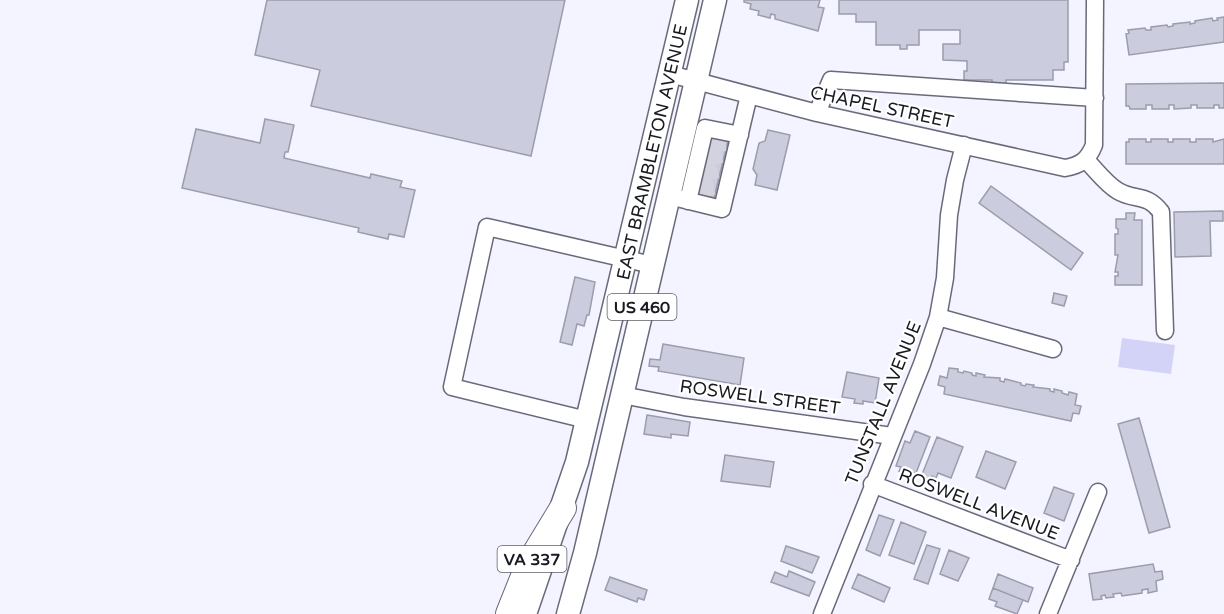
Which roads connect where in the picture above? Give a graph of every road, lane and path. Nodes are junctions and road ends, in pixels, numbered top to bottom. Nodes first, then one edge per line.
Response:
1 (687, 0) edge
2 (715, 0) edge
3 (1095, 0) edge
4 (670, 74) junction
5 (696, 82) junction
6 (749, 95) junction
7 (1095, 98) junction
8 (817, 113) junction
9 (695, 126) junction
10 (964, 145) junction
11 (729, 159) junction
12 (1086, 160) junction
13 (696, 174) junction
14 (627, 259) junction
15 (652, 265) junction
16 (938, 317) junction
17 (1165, 331) dead end
18 (1053, 349) dead end
19 (622, 394) junction
20 (587, 420) junction
21 (892, 436) junction
22 (872, 484) junction
23 (1098, 492) dead end
24 (562, 508) junction
25 (1071, 560) junction
26 (510, 614) edge
27 (525, 614) edge
28 (568, 614) edge
29 (822, 614) edge
30 (1048, 614) edge

1 - 4 main road, EAST BRAMBLETON AVENUE / US 460
2 - 5 main road, EAST BRAMBLETON AVENUE / US 460
3 - 7 street
4 - 5 street, CHAPEL STREET
4 - 14 main road, EAST BRAMBLETON AVENUE / US 460
5 - 6 street, CHAPEL STREET
5 - 9 main road, EAST BRAMBLETON AVENUE / US 460
6 - 8 street, CHAPEL STREET
6 - 11 street
7 - 8 street
7 - 12 street
8 - 10 street, CHAPEL STREET
9 - 11 street
9 - 13 main road, EAST BRAMBLETON AVENUE / US 460
9 - 13 street
10 - 12 street, CHAPEL STREET
10 - 16 street
11 - 13 street
12 - 17 street
13 - 15 main road, EAST BRAMBLETON AVENUE / US 460
14 - 15 street
14 - 20 main road, EAST BRAMBLETON AVENUE / US 460
14 - 20 street
15 - 19 main road, EAST BRAMBLETON AVENUE / US 460
16 - 18 street, TUNSTALL AVENUE
16 - 21 street, TUNSTALL AVENUE
19 - 21 street, ROSWELL STREET
19 - 28 main road, EAST BRAMBLETON AVENUE / US 460
20 - 24 main road, EAST BRAMBLETON AVENUE / US 460
21 - 22 street, TUNSTALL AVENUE
22 - 25 street, ROSWELL AVENUE
22 - 29 street, TUNSTALL AVENUE
23 - 25 street
24 - 26 highway, VA 337
24 - 27 main road, EAST BRAMBLETON AVENUE / US 460
25 - 30 street

